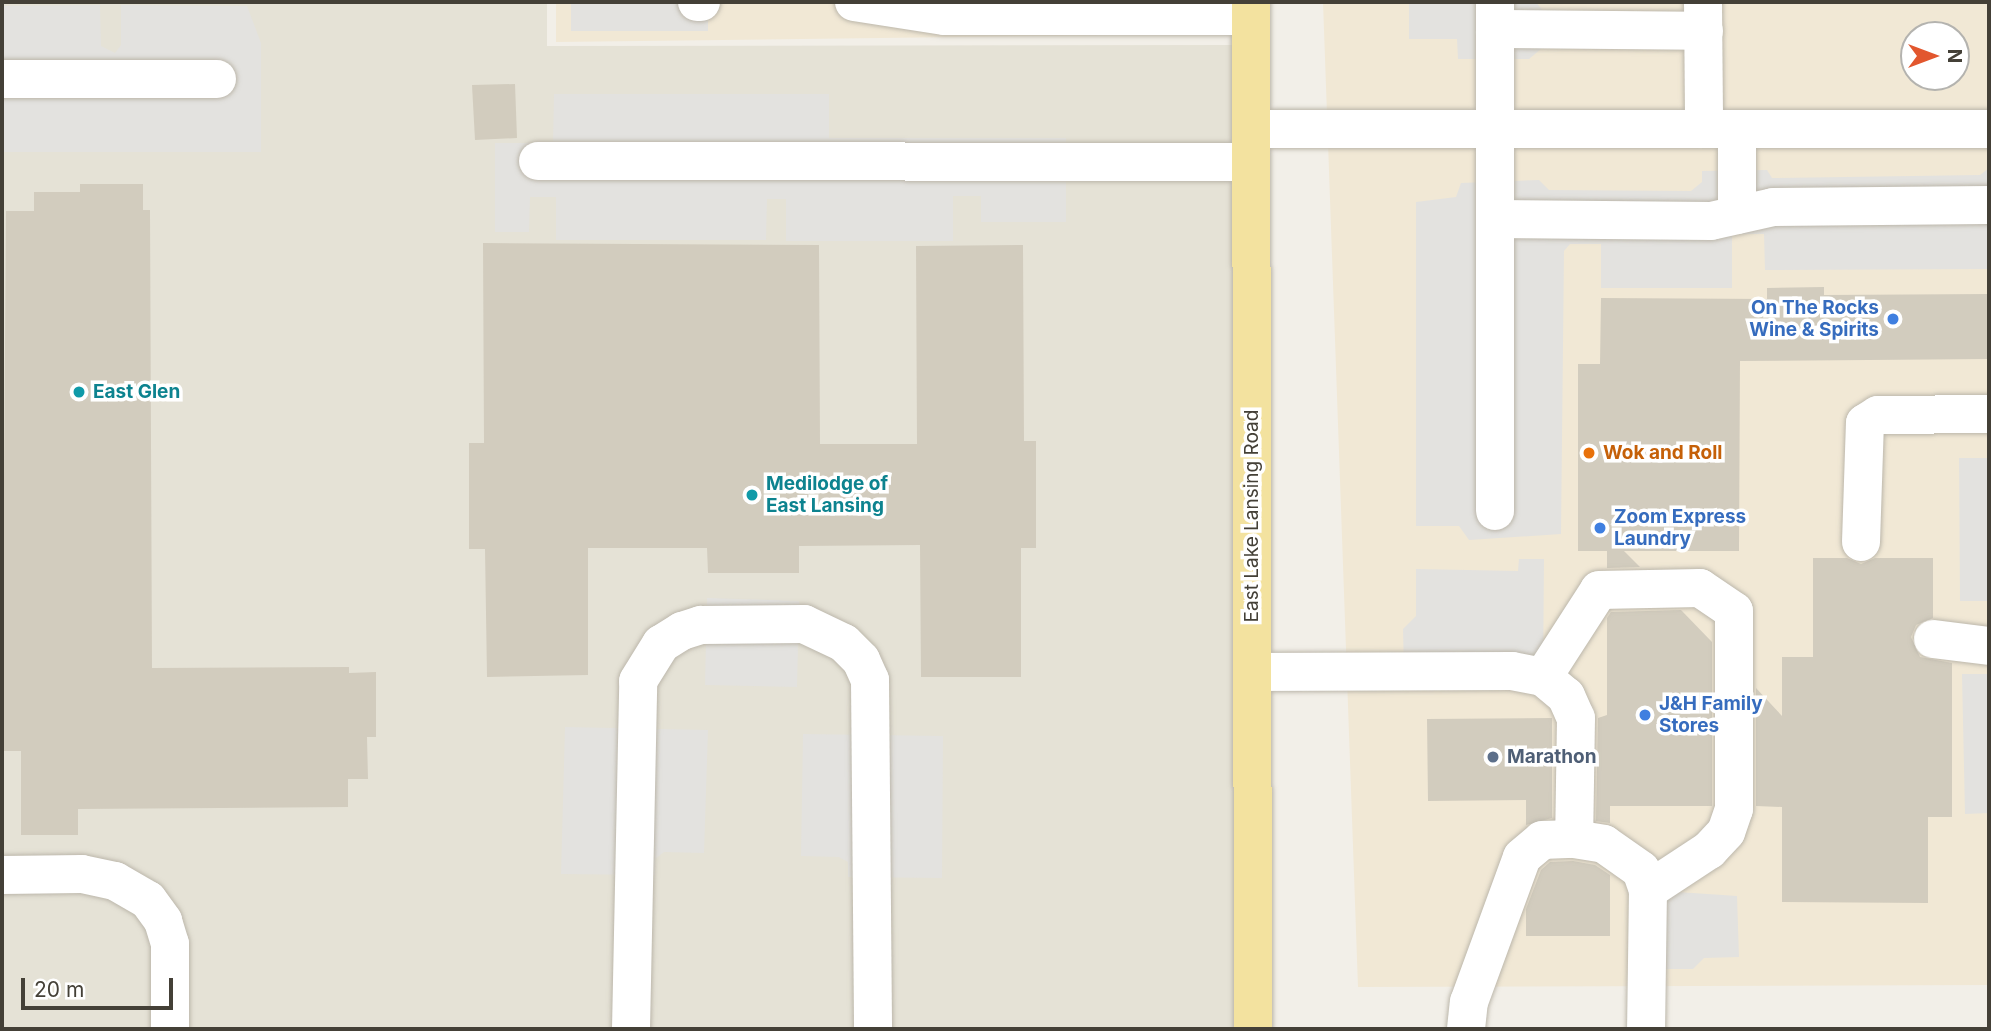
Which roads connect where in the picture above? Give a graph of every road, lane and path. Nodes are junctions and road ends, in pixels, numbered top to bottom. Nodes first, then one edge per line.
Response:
1 (854, 2) edge
2 (1013, 7) edge
3 (1251, 9) edge
4 (1495, 15) edge
5 (1703, 16) edge
6 (2, 79) edge
7 (217, 79) dead end
8 (1721, 129) junction
9 (1989, 129) edge
10 (1494, 130) junction
11 (1251, 146) junction
12 (537, 161) dead end
13 (1989, 205) edge
14 (1737, 215) junction
15 (1496, 219) junction
16 (1989, 414) edge
17 (1495, 511) dead end
18 (1861, 542) dead end
19 (1933, 639) dead end
20 (1989, 646) edge
21 (1252, 673) junction
22 (1542, 677) junction
23 (1574, 839) junction
24 (2, 875) edge
25 (1648, 890) junction
26 (170, 1029) edge
27 (631, 1029) edge
28 (873, 1029) edge
29 (1253, 1029) edge
30 (1466, 1029) edge
31 (1646, 1029) edge

1 - 2 lane
2 - 3 lane
3 - 11 main road, East Lake Lansing Road
4 - 5 lane
4 - 10 lane
5 - 8 lane
6 - 7 lane
8 - 9 lane
8 - 10 lane
8 - 14 lane
10 - 11 lane
10 - 15 lane
11 - 12 lane
11 - 21 main road, East Lake Lansing Road
13 - 14 lane
14 - 15 lane
15 - 17 lane
16 - 18 lane
19 - 20 lane
21 - 22 lane
21 - 29 main road, East Lake Lansing Road
22 - 23 lane
22 - 25 lane
23 - 25 lane
23 - 30 lane
24 - 26 lane
25 - 31 lane
27 - 28 lane

